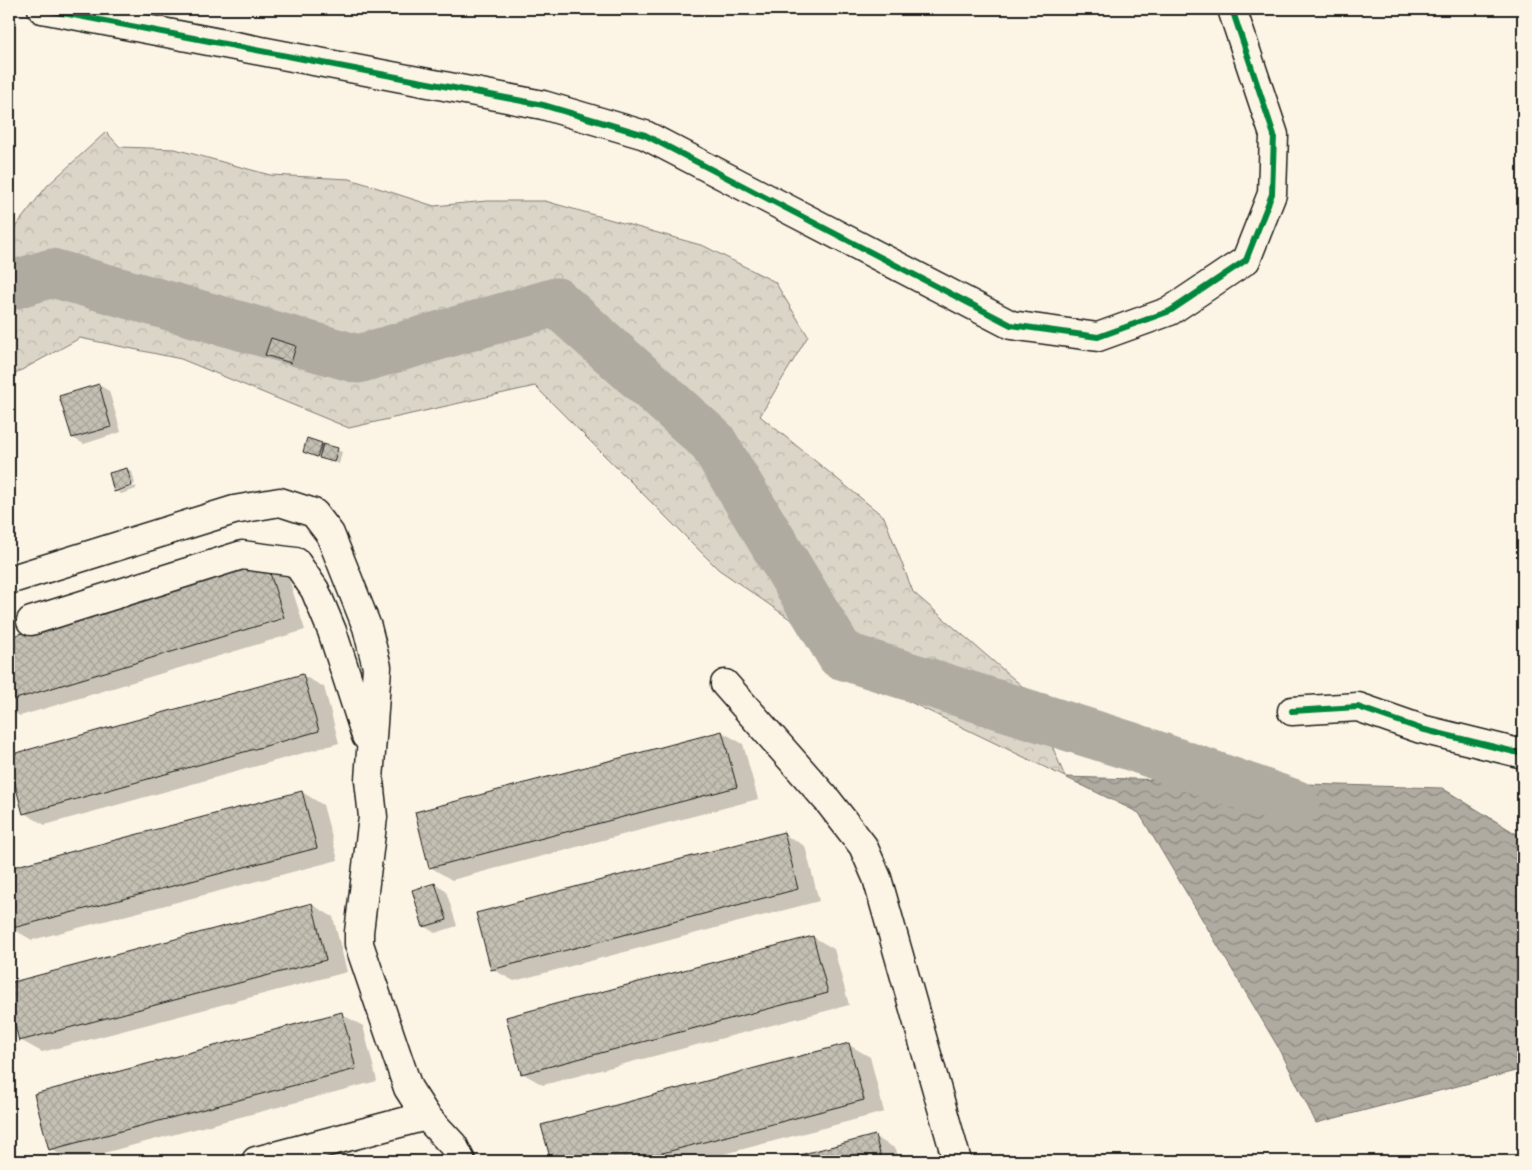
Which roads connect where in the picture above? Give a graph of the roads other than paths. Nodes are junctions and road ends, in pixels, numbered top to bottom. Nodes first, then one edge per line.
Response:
1 (42, 9) edge
2 (1232, 9) edge
3 (9, 580) edge
4 (31, 621) dead end
5 (725, 684) dead end
6 (1292, 711) dead end
7 (371, 752) junction
8 (1523, 754) edge
9 (426, 1116) junction
10 (256, 1161) edge
11 (461, 1161) edge
12 (957, 1161) edge

1 - 2 street
3 - 7 street
4 - 7 street
5 - 12 street
6 - 8 street
7 - 9 street
9 - 10 street
9 - 11 street

